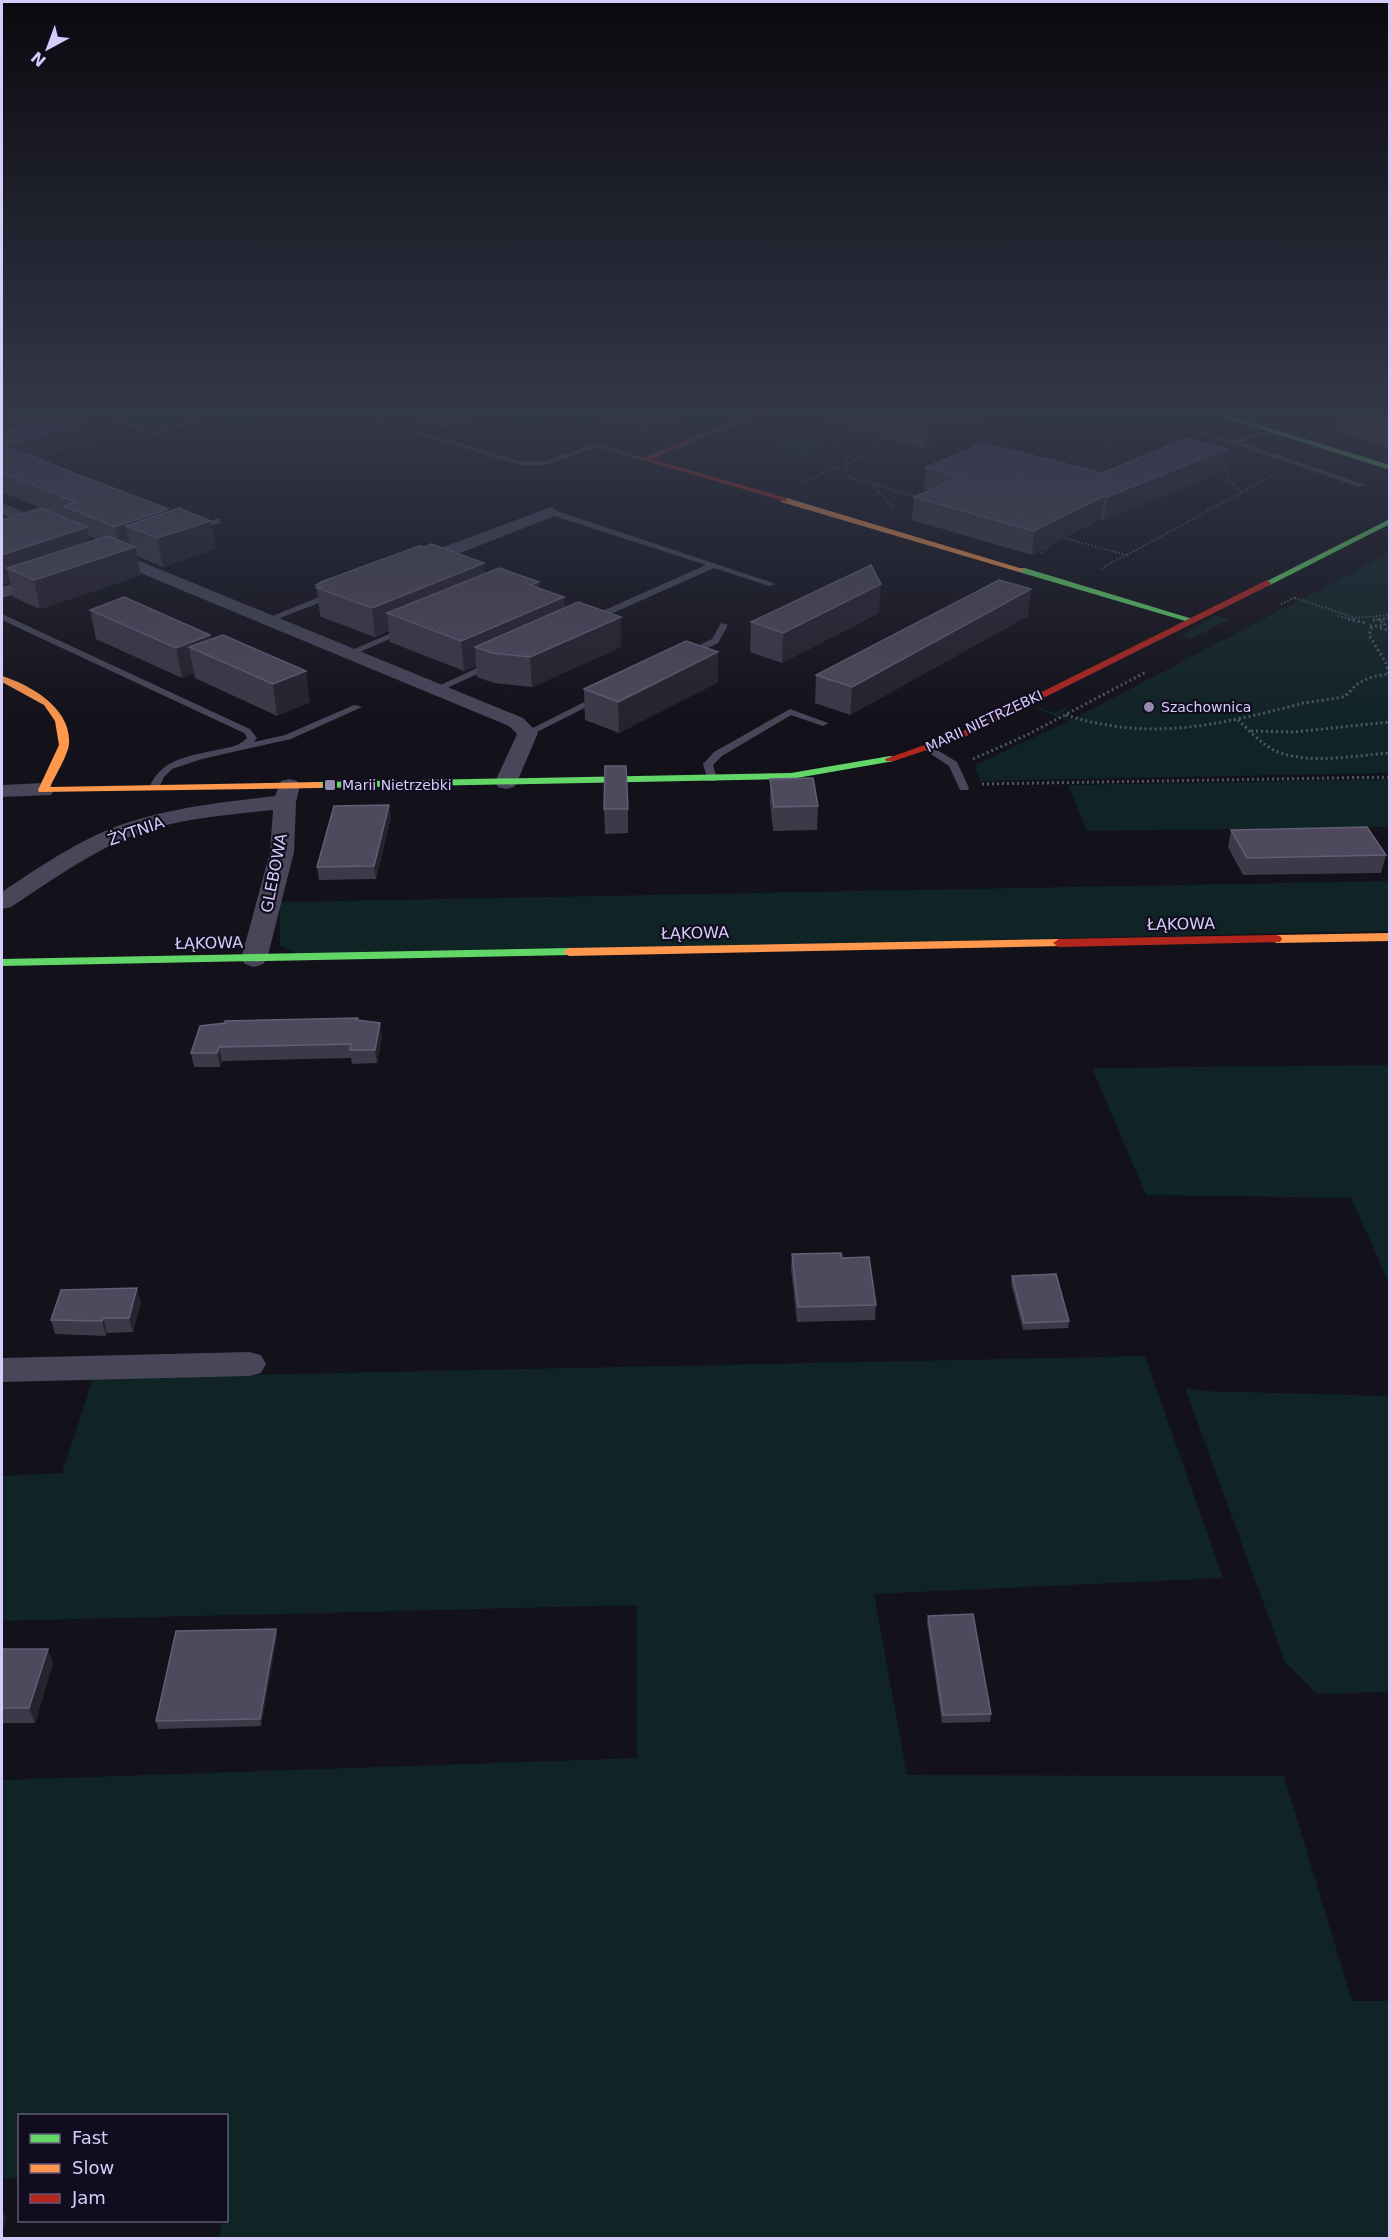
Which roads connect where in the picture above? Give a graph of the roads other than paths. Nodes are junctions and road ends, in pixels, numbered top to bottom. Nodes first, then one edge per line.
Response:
1 (22, 517) edge
2 (540, 517) edge
3 (565, 517) edge
4 (841, 517) edge
5 (217, 521) dead end
6 (1389, 521) edge
7 (48, 528) junction
8 (186, 532) edge
9 (29, 534) edge
10 (119, 554) junction
11 (431, 560) edge
12 (92, 563) edge
13 (714, 565) junction
14 (58, 574) edge
15 (772, 584) dead end
16 (344, 590) edge
17 (2, 593) edge
18 (2, 617) edge
19 (586, 617) edge
20 (269, 619) junction
21 (1192, 620) junction
22 (724, 625) dead end
23 (415, 626) edge
24 (350, 653) junction
25 (501, 660) edge
26 (673, 661) edge
27 (2, 679) edge
28 (437, 689) junction
29 (611, 692) edge
30 (357, 707) dead end
31 (823, 723) dead end
32 (528, 733) junction
33 (244, 747) junction
34 (929, 748) junction
35 (712, 778) junction
36 (506, 782) junction
37 (154, 788) junction
38 (964, 788) dead end
39 (44, 790) junction
40 (2, 791) edge
41 (287, 794) junction
42 (2, 902) edge
43 (1389, 937) edge
44 (255, 959) junction
45 (2, 963) edge
46 (249, 1364) dead end
47 (2, 1371) edge

1 - 7 street
2 - 11 street
3 - 13 lane
4 - 21 street
5 - 8 lane
6 - 21 street, MARII NIETRZEBKI
7 - 9 lane
7 - 10 street
10 - 12 street
10 - 20 street
13 - 15 lane
13 - 19 lane
14 - 17 street
16 - 20 lane
18 - 33 lane
20 - 24 street
21 - 34 street, MARII NIETRZEBKI
22 - 26 lane
23 - 24 lane
24 - 28 street
25 - 28 lane
27 - 39 street
28 - 32 street
29 - 32 lane
30 - 33 lane
31 - 35 lane
32 - 36 street
33 - 37 lane
34 - 35 street, MARII NIETRZEBKI
34 - 38 lane
35 - 36 street, MARII NIETRZEBKI
36 - 41 street, MARII NIETRZEBKI
37 - 39 street, MARII NIETRZEBKI
37 - 41 street, MARII NIETRZEBKI
39 - 40 street, MARII NIETRZEBKI
41 - 42 street, ŻYTNIA
41 - 44 street, GLEBOWA
43 - 44 street, ŁĄKOWA
44 - 45 street, ŁĄKOWA
46 - 47 street

